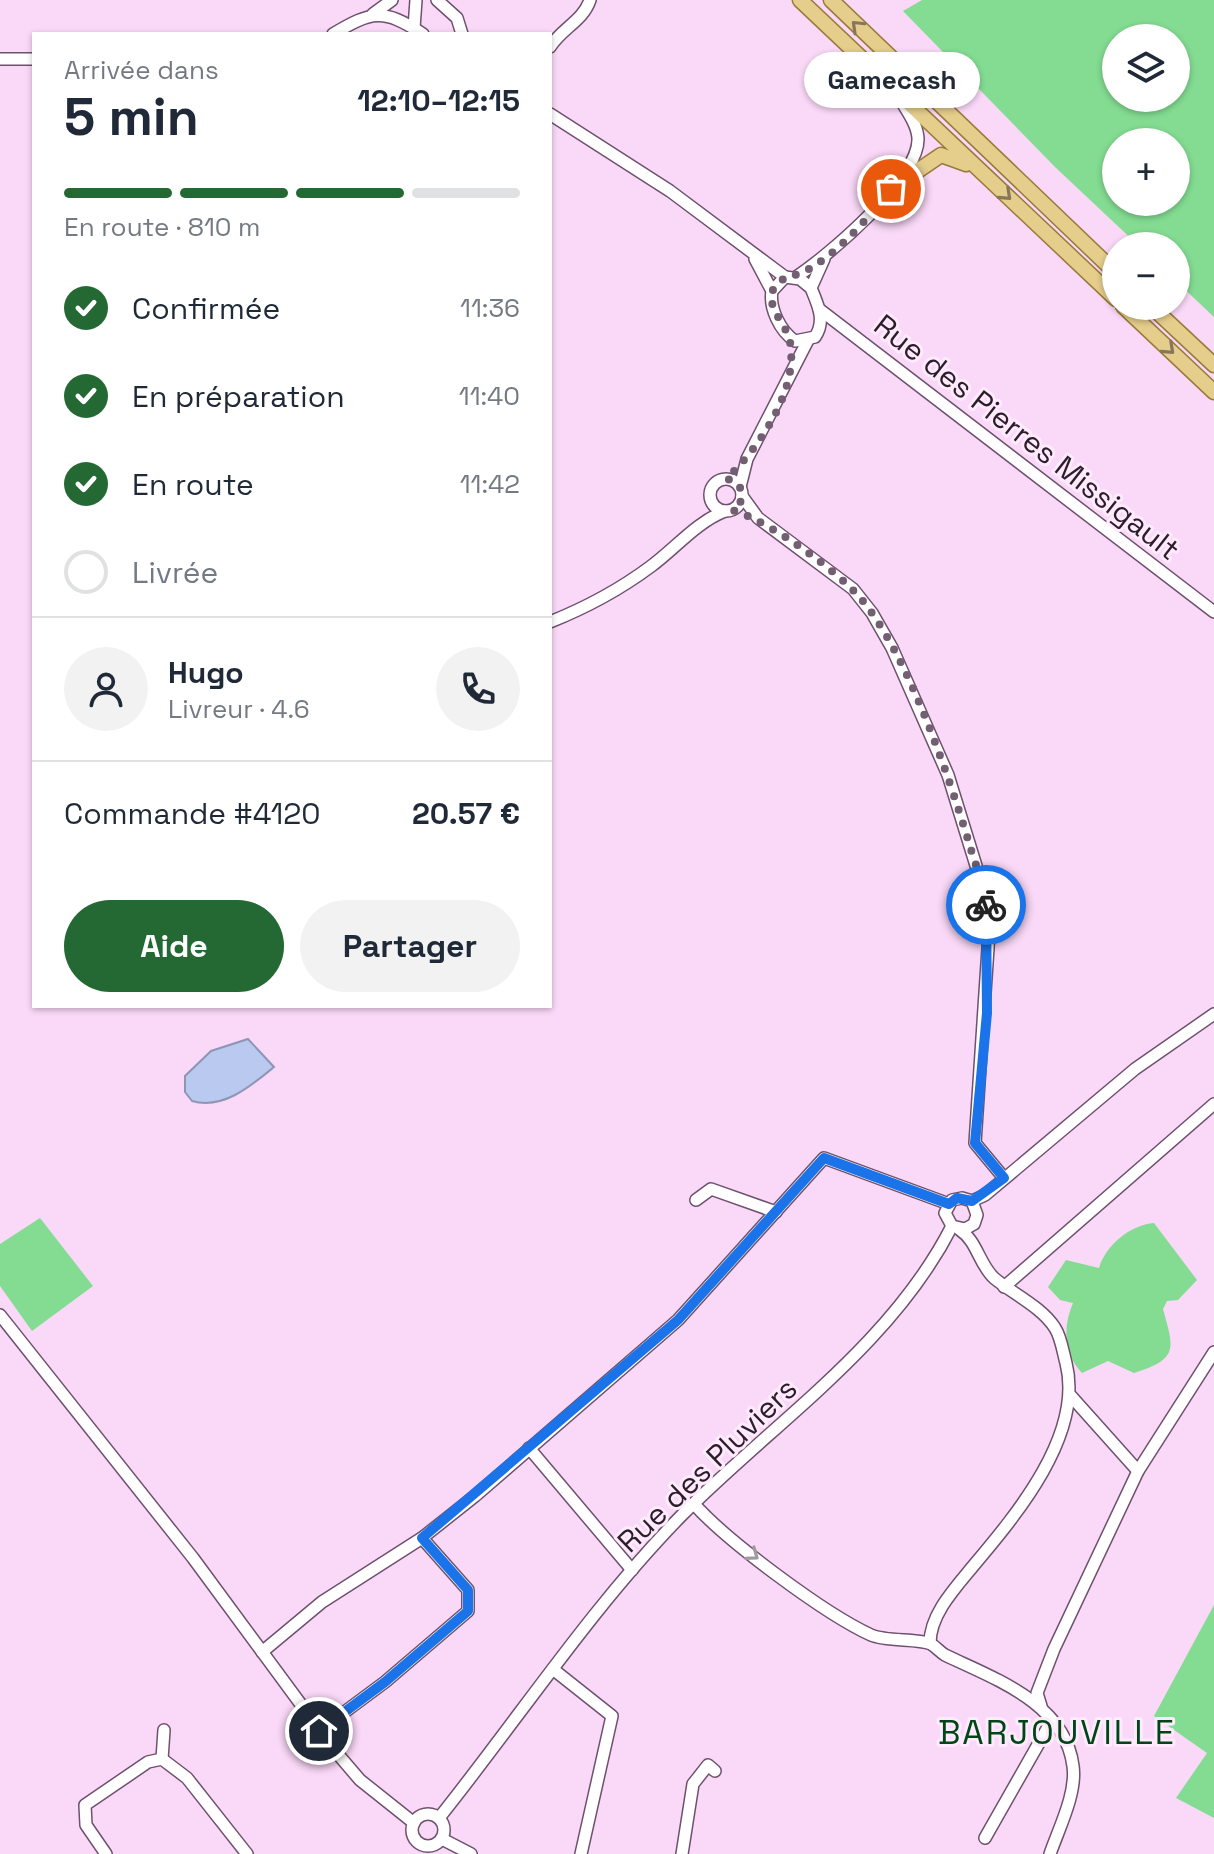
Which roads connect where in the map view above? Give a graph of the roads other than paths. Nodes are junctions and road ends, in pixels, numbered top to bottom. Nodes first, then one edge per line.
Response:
1 (392, 0) edge
2 (416, 0) edge
3 (437, 0) edge
4 (590, 0) edge
5 (800, 0) edge
6 (831, 0) edge
7 (373, 14) junction
8 (418, 31) edge
9 (337, 32) edge
10 (461, 32) edge
11 (552, 44) edge
12 (0, 59) edge
13 (32, 59) edge
14 (894, 88) junction
15 (552, 115) edge
16 (984, 174) junction
17 (891, 189) junction
18 (753, 256) junction
19 (825, 258) junction
20 (1102, 260) edge
21 (790, 277) junction
22 (1102, 286) edge
23 (811, 288) junction
24 (772, 291) junction
25 (819, 309) junction
26 (1138, 320) edge
27 (1166, 320) edge
28 (820, 329) junction
29 (849, 330) junction
30 (790, 339) junction
31 (808, 340) junction
32 (1214, 365) edge
33 (791, 375) junction
34 (1214, 392) edge
35 (747, 459) junction
36 (726, 479) junction
37 (741, 492) junction
38 (711, 497) junction
39 (728, 511) junction
40 (758, 518) junction
41 (705, 519) junction
42 (1214, 612) edge
43 (552, 621) edge
44 (1214, 1014) edge
45 (1214, 1104) edge
46 (1004, 1178) junction
47 (696, 1200) dead end
48 (972, 1201) junction
49 (949, 1204) junction
50 (776, 1212) junction
51 (956, 1228) junction
52 (1004, 1287) junction
53 (0, 1315) edge
54 (1214, 1352) edge
55 (1070, 1395) junction
56 (529, 1448) junction
57 (1138, 1471) junction
58 (694, 1504) junction
59 (422, 1538) junction
60 (632, 1570) junction
61 (930, 1643) junction
62 (262, 1652) junction
63 (554, 1670) junction
64 (1041, 1706) junction
65 (1052, 1720) junction
66 (164, 1730) dead end
67 (319, 1731) junction
68 (162, 1759) junction
69 (715, 1771) dead end
70 (439, 1818) junction
71 (414, 1823) junction
72 (985, 1838) dead end
73 (442, 1839) junction
74 (415, 1849) edge
75 (106, 1854) edge
76 (247, 1854) edge
77 (471, 1854) edge
78 (581, 1854) edge
79 (682, 1854) edge
80 (1050, 1854) edge

1 - 7 street
2 - 8 street
3 - 10 street
4 - 11 street
5 - 14 main road
20 -> 6 main road
7 - 8 street
7 - 9 street
12 - 13 street
14 - 16 main road
14 - 17 street
15 - 18 street
16 - 17 main road
16 -> 22 main road
17 - 19 street
18 - 21 street
18 - 24 street
19 - 21 street
19 - 23 street
21 - 23 street
21 - 24 street
23 - 25 street
24 - 30 street
25 - 28 street
25 - 29 street, Rue des Pierres Missigault
26 -> 34 main road
27 - 32 main road
28 - 29 street
28 - 31 street
29 - 42 street, Rue des Pierres Missigault
30 - 31 street
30 - 33 street
31 - 33 street
33 - 35 street
35 - 36 street
35 - 37 street
36 - 37 street
36 - 38 street
37 - 39 street
37 - 40 street
38 - 39 street
38 - 41 street
39 - 40 street
39 - 41 street
40 - 46 street
41 - 43 street
44 - 46 street
45 - 52 street
46 - 48 street
47 - 50 street
48 - 49 street
48 - 51 street
49 - 50 street
49 - 51 street
50 - 56 street
51 - 52 street
51 - 58 street, Rue des Pluviers
52 - 55 street
53 - 62 street
54 - 57 street
55 - 57 street
55 - 61 street
56 - 59 street
56 - 60 street
57 - 64 street
58 - 60 street, Rue des Pluviers
58 -> 61 street
59 - 62 street
59 - 67 street
60 - 63 street, Rue des Pluviers
61 - 64 street
62 - 67 street
63 - 70 street, Rue des Pluviers
63 - 78 street
64 - 65 street
65 - 72 street
65 - 80 street
66 - 68 street
67 - 71 street
68 - 75 street
68 - 76 street
69 - 79 street
70 - 71 street
70 - 73 street
71 - 74 street
73 - 74 street
73 - 77 street

